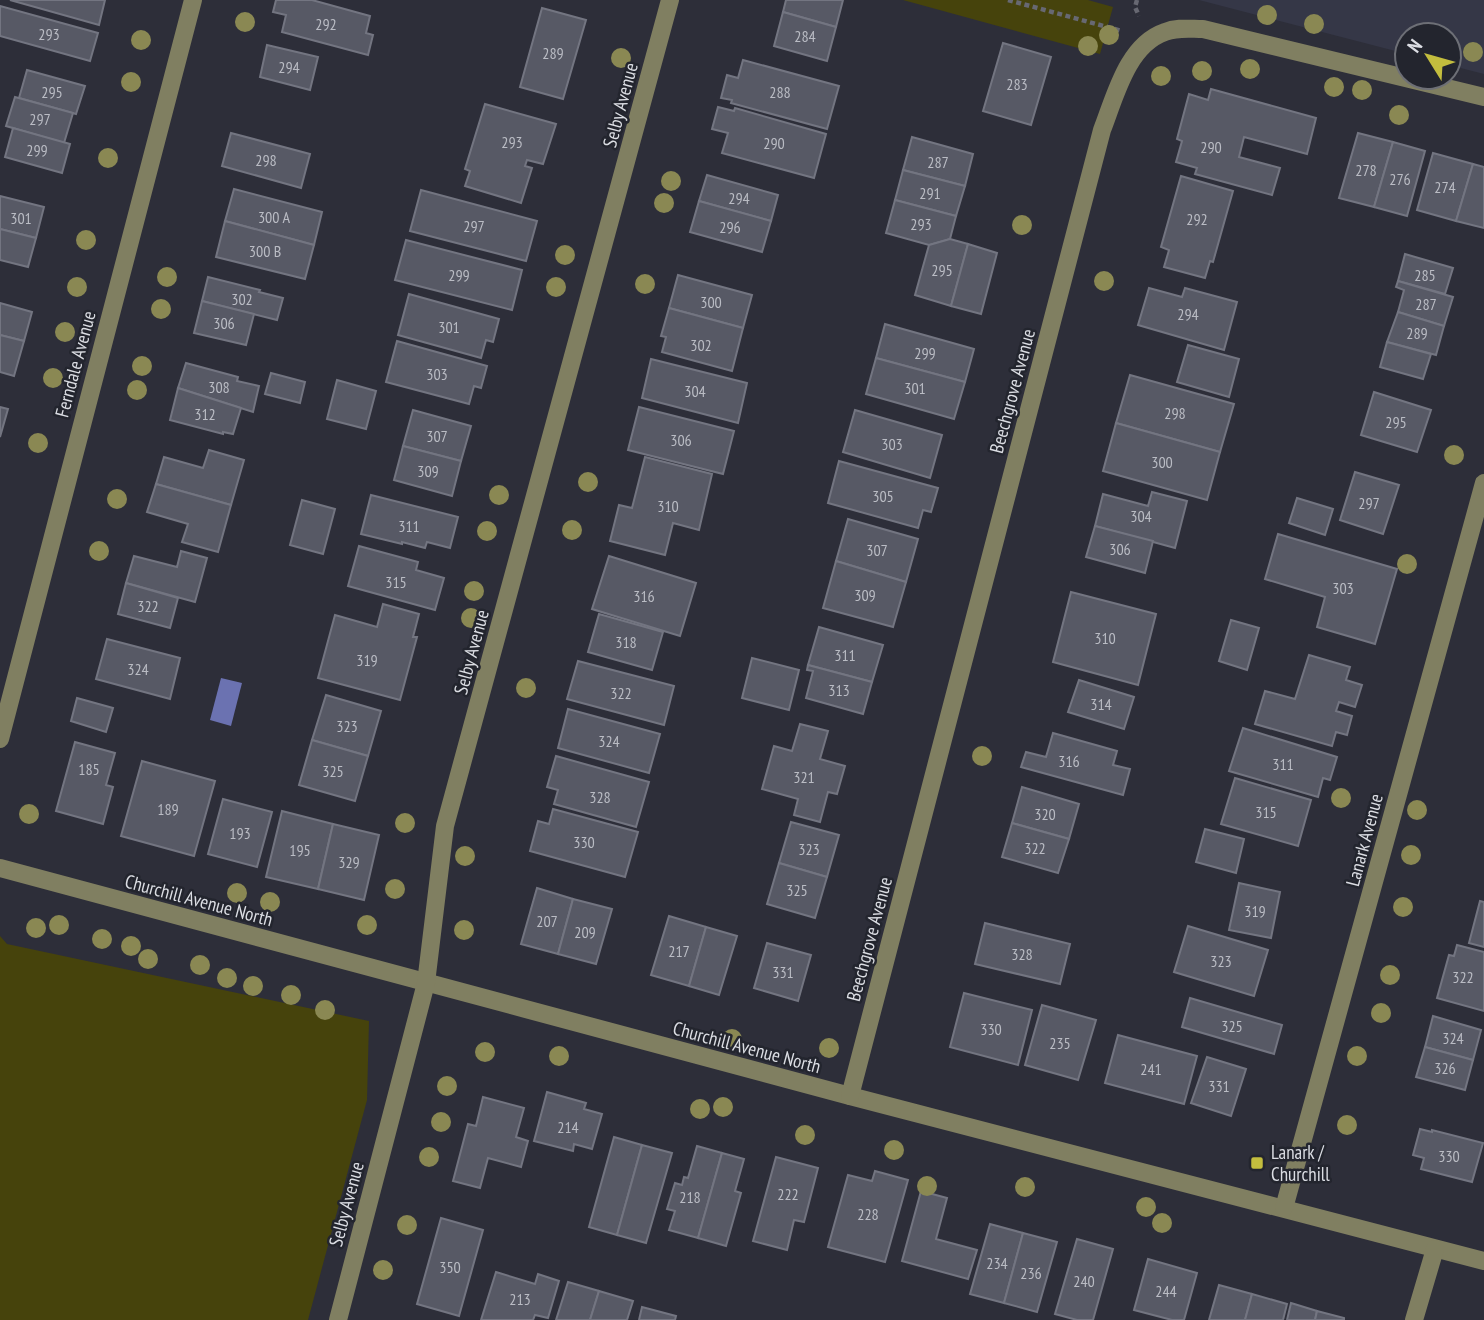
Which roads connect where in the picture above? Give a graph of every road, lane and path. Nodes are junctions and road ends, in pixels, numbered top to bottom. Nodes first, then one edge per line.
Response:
1 (193, 0) edge
2 (670, 0) edge
3 (1008, 0) edge
4 (1151, 39) junction
5 (1484, 97) edge
6 (1484, 483) edge
7 (0, 739) edge
8 (0, 868) edge
9 (426, 983) junction
10 (850, 1096) junction
11 (1284, 1208) junction
12 (1435, 1249) junction
13 (1484, 1261) edge
14 (338, 1320) edge
15 (1414, 1320) edge

1 - 7 street, Ferndale Avenue
2 - 9 street, Selby Avenue
3 - 4 path
4 - 5 street
4 - 10 street, Beechgrove Avenue
6 - 11 street, Lanark Avenue
8 - 9 street, Churchill Avenue North
9 - 10 street, Churchill Avenue North
9 - 14 street, Selby Avenue
10 - 11 street, Churchill Avenue North
11 - 12 street, Churchill Avenue North
12 - 13 street, Churchill Avenue North
12 - 15 street

